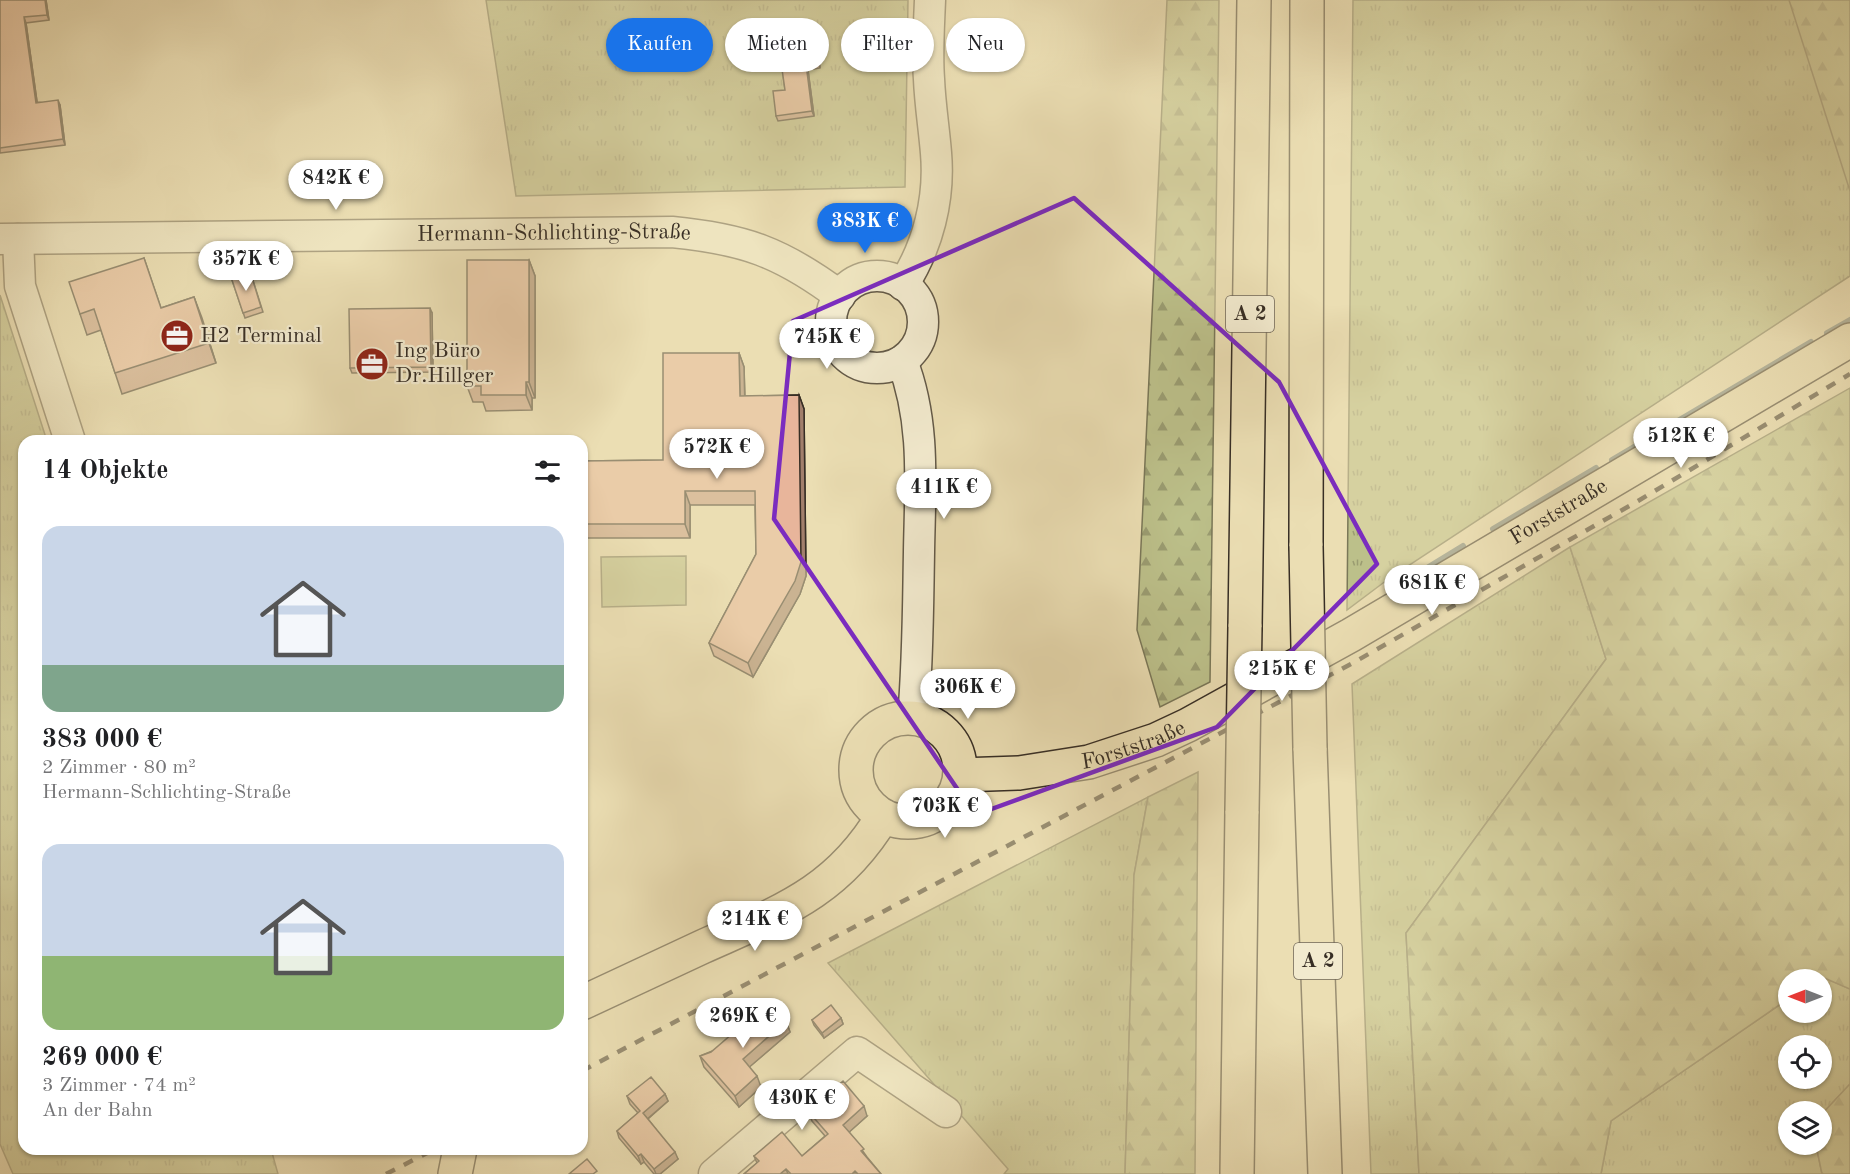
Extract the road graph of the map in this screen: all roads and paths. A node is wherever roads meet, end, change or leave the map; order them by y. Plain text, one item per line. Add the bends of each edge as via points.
1 (930, 0) edge
2 (1254, 0) edge
3 (1307, 0) edge
4 (9, 239) edge
5 (903, 285) junction
6 (840, 296) junction
7 (1850, 340) edge
8 (902, 361) junction
9 (68, 435) edge
10 (913, 718) junction
11 (960, 774) junction
12 (883, 816) junction
13 (588, 1000) edge
14 (946, 1112) dead end
15 (459, 1155) edge
16 (455, 1174) edge
17 (714, 1174) edge
18 (1237, 1174) edge
19 (1325, 1174) edge

1 - 5 street via 928,76 936,153 935,197 923,248
2 - 18 main road, A 2, bridge
3 - 19 main road, A 2, bridge via 1305,546
4 - 6 street, Hermann-Schlichting-Straße via 672,232 737,241 768,252 798,266
4 - 9 street via 20,286
5 - 6 street via 885,277 864,278
5 - 8 street via 918,302 923,323 917,345
6 - 8 street via 831,317 840,350 869,367
7 - 11 main road, Forststraße via 1351,635 1156,740 1055,769
8 - 10 street via 912,386 921,461
10 - 11 main road via 944,732 957,751
10 - 12 main road via 900,718 876,728 858,755 858,787 864,799
11 - 12 main road via 952,799 933,816 908,823
12 - 13 main road via 846,866 807,897
14 - 17 street via 857,1052
15 - 16 main road

